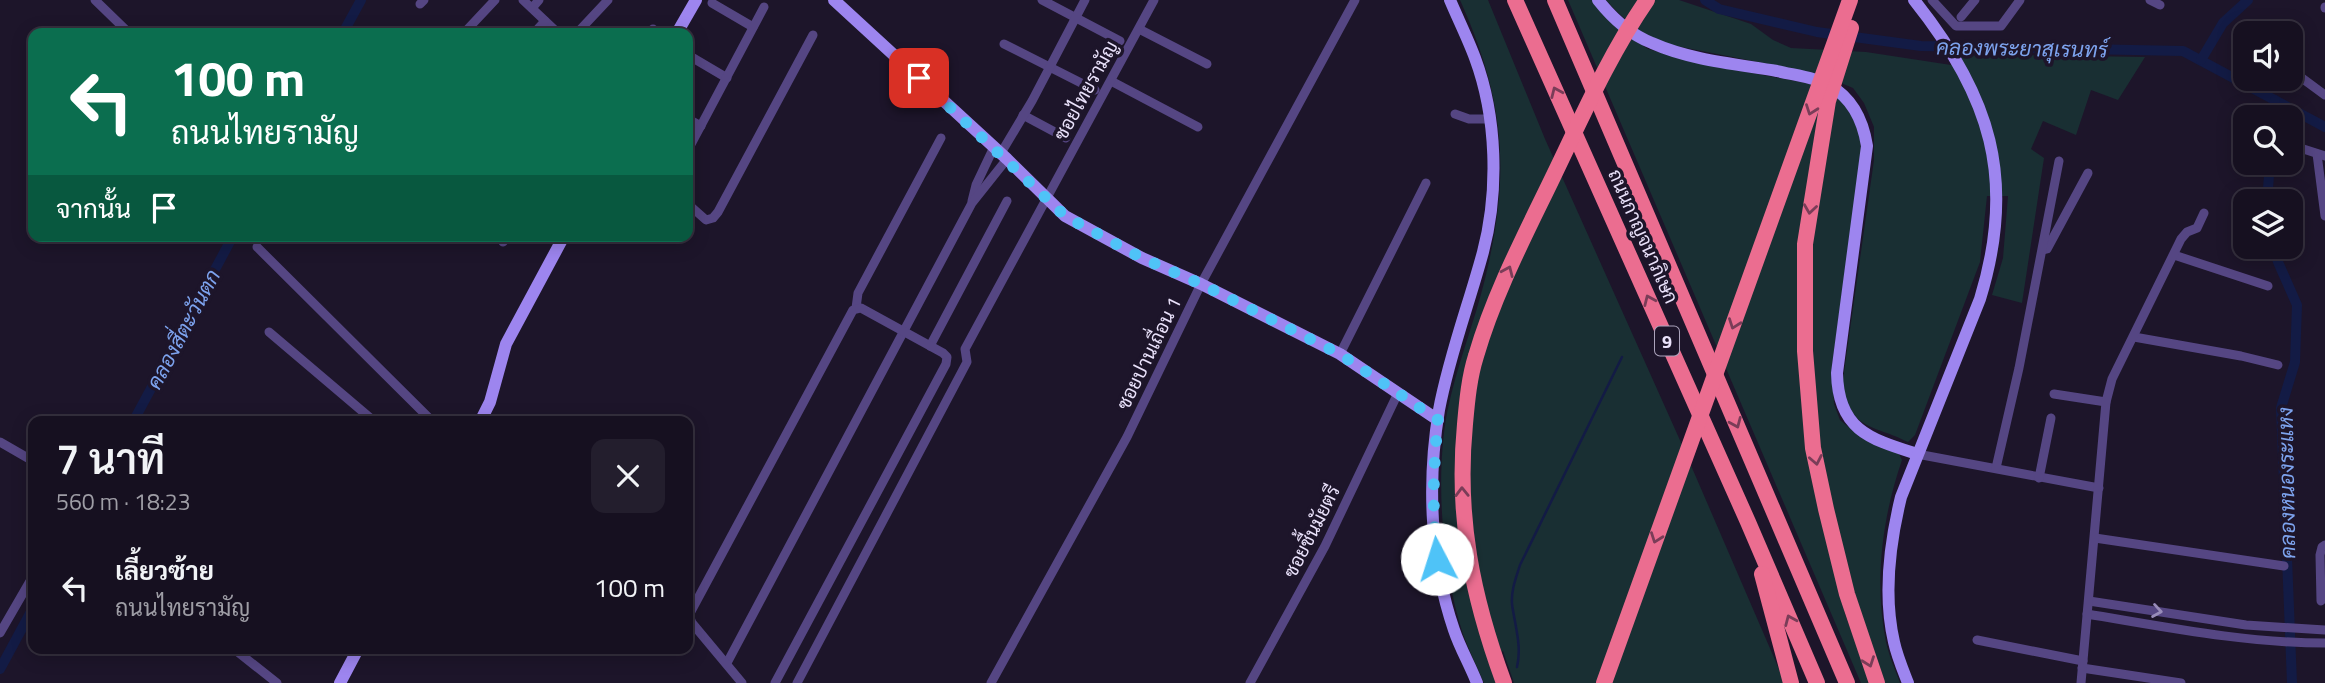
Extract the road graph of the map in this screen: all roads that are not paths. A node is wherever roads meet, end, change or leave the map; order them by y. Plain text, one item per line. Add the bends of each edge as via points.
1 (95, 0) edge
2 (495, 0) edge
3 (523, 0) edge
4 (539, 0) edge
5 (608, 0) edge
6 (696, 0) edge
7 (834, 0) edge
8 (1042, 0) edge
9 (1085, 0) edge
10 (1154, 0) edge
11 (1356, 0) edge
12 (1450, 0) edge
13 (1515, 0) edge
14 (1555, 0) edge
15 (1598, 0) edge
16 (1647, 0) edge
17 (1850, 0) edge
18 (1860, 0) edge
19 (1914, 0) edge
20 (1932, 0) edge
21 (1975, 0) edge
22 (2020, 0) edge
23 (2150, 0) edge
24 (712, 3) dead end
25 (2160, 5) dead end
26 (764, 7) dead end
27 (532, 8) junction
28 (1077, 17) junction
29 (1961, 17) dead end
30 (545, 21) junction
31 (753, 27) junction
32 (124, 28) edge
33 (469, 28) edge
34 (539, 28) edge
35 (553, 28) edge
36 (582, 28) edge
37 (680, 28) edge
38 (1139, 29) junction
39 (813, 35) dead end
40 (1120, 40) dead end
41 (1004, 44) dead end
42 (693, 58) edge
43 (1207, 64) dead end
44 (1050, 67) junction
45 (727, 78) junction
46 (2303, 79) edge
47 (1111, 81) junction
48 (2325, 83) edge
49 (1095, 90) dead end
50 (2322, 93) edge
51 (1455, 114) dead end
52 (1023, 115) junction
53 (1489, 119) junction
54 (693, 122) edge
55 (701, 126) junction
56 (1198, 127) dead end
57 (1013, 130) junction
58 (941, 138) dead end
59 (1066, 138) dead end
60 (693, 141) edge
61 (2303, 149) edge
62 (998, 150) junction
63 (2321, 155) edge
64 (2059, 161) dead end
65 (2088, 173) dead end
66 (1426, 183) dead end
67 (1046, 197) junction
68 (1007, 201) dead end
69 (972, 203) junction
70 (693, 208) edge
71 (2204, 213) dead end
72 (2325, 216) edge
73 (561, 242) edge
74 (257, 247) dead end
75 (2044, 248) junction
76 (2174, 255) junction
77 (1201, 284) junction
78 (2268, 286) dead end
79 (856, 308) junction
80 (903, 331) junction
81 (269, 332) dead end
82 (2134, 337) junction
83 (930, 346) junction
84 (1340, 354) junction
85 (2278, 365) dead end
86 (1398, 393) junction
87 (2054, 394) dead end
88 (2106, 402) junction
89 (368, 416) edge
90 (427, 416) edge
91 (483, 416) edge
92 (2051, 418) dead end
93 (1438, 420) junction
94 (0, 442) edge
95 (1917, 454) junction
96 (28, 458) edge
97 (1998, 469) junction
98 (2039, 478) junction
99 (2099, 488) junction
100 (1748, 522) junction
101 (2095, 538) junction
102 (2325, 545) edge
103 (2284, 566) dead end
104 (28, 585) edge
105 (2089, 601) junction
106 (2321, 601) dead end
107 (693, 608) edge
108 (2087, 614) junction
109 (693, 624) edge
110 (2246, 625) junction
111 (2323, 630) edge
112 (0, 633) edge
113 (2245, 639) junction
114 (1977, 640) dead end
115 (2323, 643) edge
116 (240, 654) edge
117 (355, 654) edge
118 (727, 663) junction
119 (2083, 664) junction
120 (277, 683) edge
121 (340, 683) edge
122 (742, 683) edge
123 (775, 683) edge
124 (797, 683) edge
125 (991, 683) edge
126 (1250, 683) edge
127 (1477, 683) edge
128 (1504, 683) edge
129 (1604, 683) edge
130 (1791, 683) edge
131 (1816, 683) edge
132 (1847, 683) edge
133 (1877, 683) edge
134 (1908, 683) edge
135 (2081, 683) edge
136 (2181, 683) edge

1 - 32 street
2 - 33 street
3 - 27 street
4 - 27 street
5 - 36 street
6 - 37 main road
7 - 62 main road
8 - 28 street
9 - 28 street
10 - 38 street, ซอยไทยรามัญ
11 - 77 street, ซอยปานเถื่อน 1
12 - 53 main road via 1475,58
100 -> 13 highway, ถนนกาญจนาภิเษก / 9
14 -> 132 highway, ถนนกาญจนาภิเษก / 9
15 - 95 main road via 1622,26 1653,44 1826,83 1859,115 1867,146 1838,373 1840,403 1859,429 1880,443
128 -> 16 highway via 1478,599 1462,511 1462,457 1475,360 1517,252 1598,84
17 -> 129 highway
18 -> 133 highway via 1828,102 1805,244 1805,351 1813,448 1826,509 1847,594
19 - 95 main road via 1959,62 1984,122 1997,202 1989,270 1980,299
20 - 22 street via 1956,26 2001,26
21 - 29 street
23 - 25 street
24 - 31 street
26 - 31 street
27 - 30 street
28 - 40 street
28 - 44 street
30 - 34 street
30 - 35 street
31 - 45 street
38 - 43 street
38 - 47 street, ซอยไทยรามัญ
39 - 70 street via 718,212 706,220
41 - 44 street
42 - 45 street
44 - 49 street
44 - 52 street
45 - 55 street
46 - 50 street
47 - 56 street
47 - 67 street, ซอยไทยรามัญ
48 - 50 street
51 - 53 street
52 - 57 street
52 - 59 street
53 - 93 main road via 1493,159 1490,211
54 - 55 street
55 - 60 street
57 - 62 street
57 - 62 street
58 - 79 street via 858,293
61 - 63 street
62 - 67 main road
62 - 69 street
62 - 69 street via 976,185
63 - 72 street
64 - 75 street
65 - 75 street
66 - 84 street
67 - 77 main road via 1065,216
67 - 124 street, ซอยไทยรามัญ via 965,349 967,362
68 - 83 street
69 - 80 street
71 - 76 street via 2197,228 2181,239
73 - 91 main road via 506,344
74 - 90 street
75 - 97 street via 2024,369
76 - 78 street
76 - 82 street
77 - 84 main road
77 - 125 street, ซอยปานเถื่อน 1 via 1127,437
79 - 80 street
79 - 107 street
80 - 83 street
80 - 118 street
81 - 89 street
82 - 85 street
82 - 88 street via 2112,379
83 - 123 street via 947,357 946,364
84 - 86 main road
86 - 93 main road
86 - 126 street, ซอยชื้นมัยตรี via 1325,547
87 - 88 street
88 - 99 street
92 - 98 street
93 - 127 main road via 1432,504 1437,559 1454,630
94 - 96 street
95 - 97 street
95 - 134 main road via 1900,496 1890,573 1894,642
97 - 98 street
98 - 99 street
99 - 101 street
100 - 130 highway
131 -> 100 highway, ถนนกาญจนาภิเษก / 9
101 - 103 street
101 - 105 street
102 - 106 street via 2320,555
104 - 112 street
105 - 108 street
105 -> 110 street
108 - 113 street
108 - 119 street
109 - 118 street
110 - 111 street
110 - 113 street
111 - 115 street
113 - 115 street
114 - 119 street
116 - 120 street
117 - 121 main road
118 - 122 street
119 - 135 street
119 - 136 street

